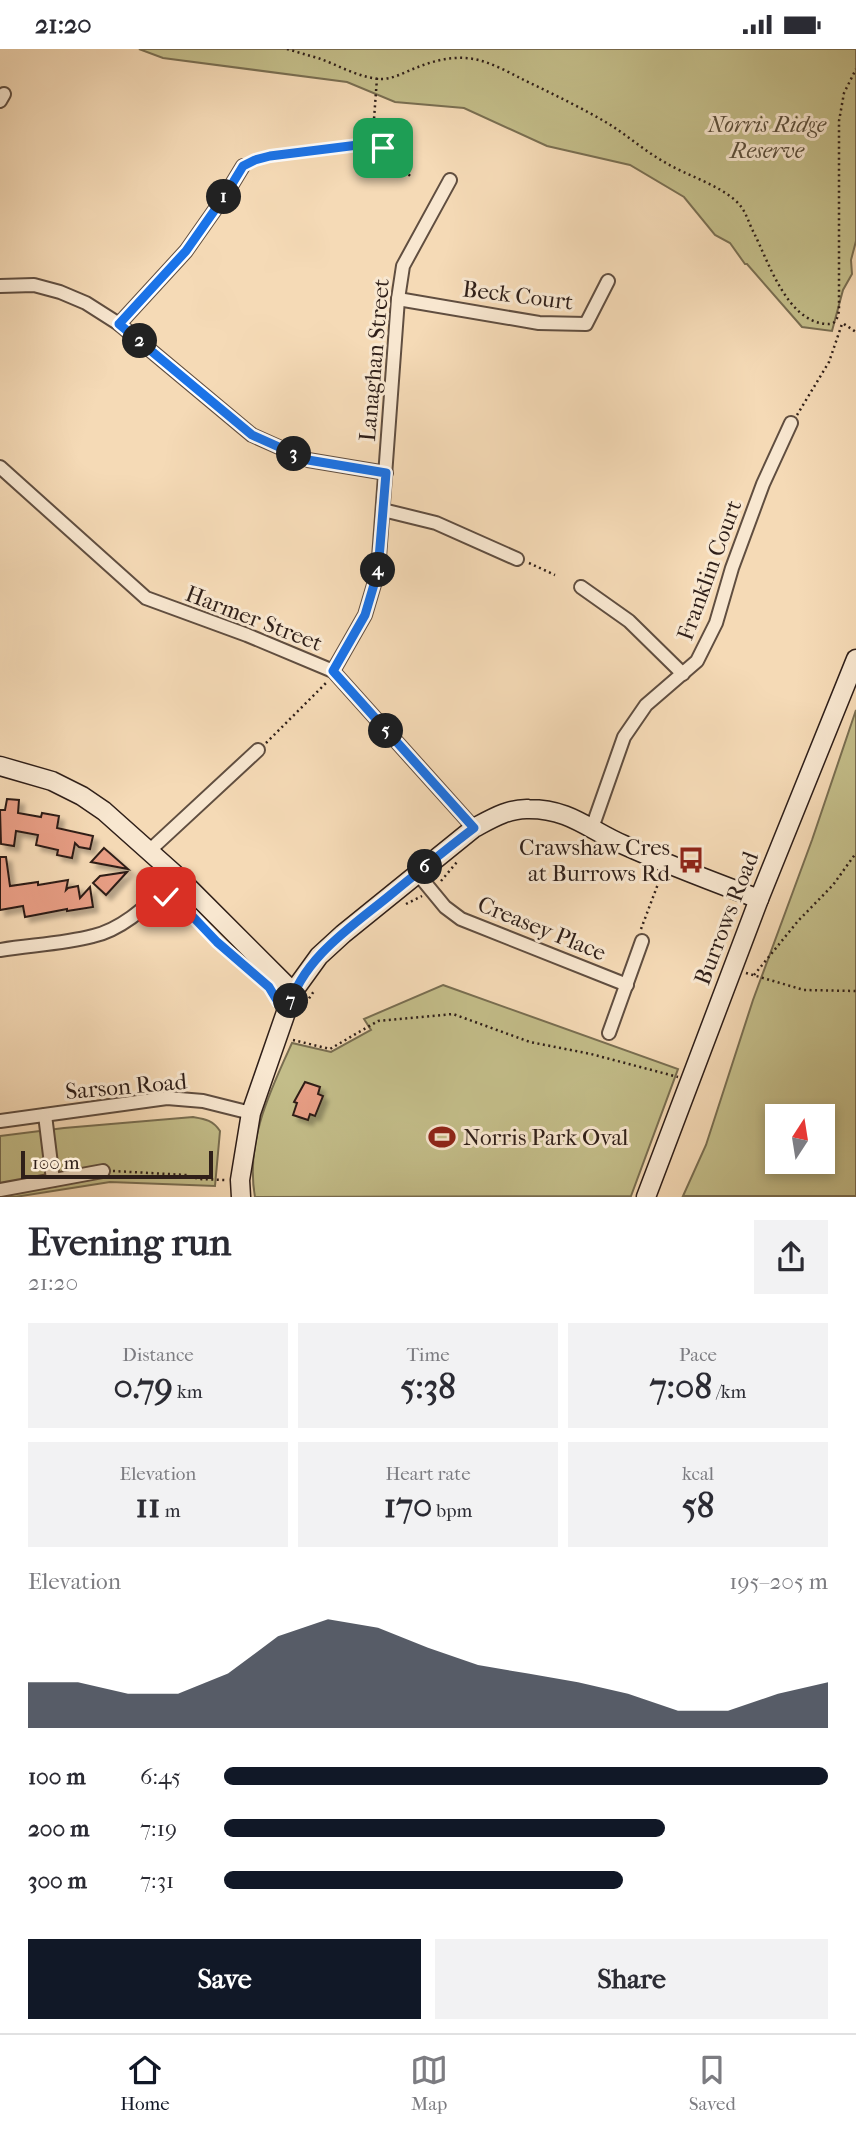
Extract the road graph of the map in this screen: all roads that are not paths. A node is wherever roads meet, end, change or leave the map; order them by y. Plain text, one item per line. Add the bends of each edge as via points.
1 (243, 166) road end
2 (450, 180) dead end
3 (608, 281) dead end
4 (0, 286) edge
5 (398, 299) junction
6 (119, 324) junction
7 (791, 423) road end
8 (0, 467) edge
9 (386, 473) junction
10 (383, 510) junction
11 (520, 560) road end
12 (581, 587) dead end
13 (856, 659) edge
14 (683, 674) junction
15 (330, 676) junction
16 (262, 746) road end
17 (0, 766) edge
18 (474, 828) junction
19 (592, 828) junction
20 (149, 851) junction
21 (417, 873) junction
22 (178, 877) junction
23 (760, 899) junction
24 (641, 938) road end
25 (0, 950) edge
26 (627, 985) junction
27 (291, 1000) junction
28 (610, 1033) dead end
29 (251, 1113) junction
30 (45, 1115) junction
31 (0, 1121) edge
32 (103, 1171) road end
33 (53, 1180) junction
34 (240, 1188) edge
35 (0, 1190) edge
36 (646, 1196) edge

1 - 6 street via 186,251
2 - 5 street, Lanaghan Street via 403,267
3 - 5 street, Beck Court via 586,324 539,323
4 - 6 street via 34,285 60,292
5 - 9 street, Lanaghan Street
6 - 9 street via 252,435 308,460
7 - 14 street, Franklin Court via 762,484 716,623 697,661
8 - 15 street, Harmer Street via 145,598 247,635
9 - 10 street, Lanaghan Street
10 - 11 street via 436,523
10 - 15 street, Lanaghan Street via 378,571 365,615
12 - 14 street via 629,621
13 - 23 street, Burrows Road
14 - 19 street, Franklin Court via 646,705 624,737
15 - 18 street, Harmer Street
16 - 20 street
17 - 20 street via 52,781 82,796
18 - 19 street via 525,808 561,813
18 - 21 street
19 - 23 street via 663,871
20 - 22 street
21 - 26 street, Creasey Place via 461,919
21 - 27 street via 319,956
22 - 25 street via 135,915 94,936
22 - 27 street
23 - 36 street, Burrows Road
24 - 26 street, Creasey Place
26 - 28 street, Creasey Place
27 - 29 street
29 - 30 street, Sarson Road via 167,1098
29 - 34 street
30 - 31 street, Sarson Road
30 - 33 street, Sarson Road
32 - 33 street
33 - 35 street

